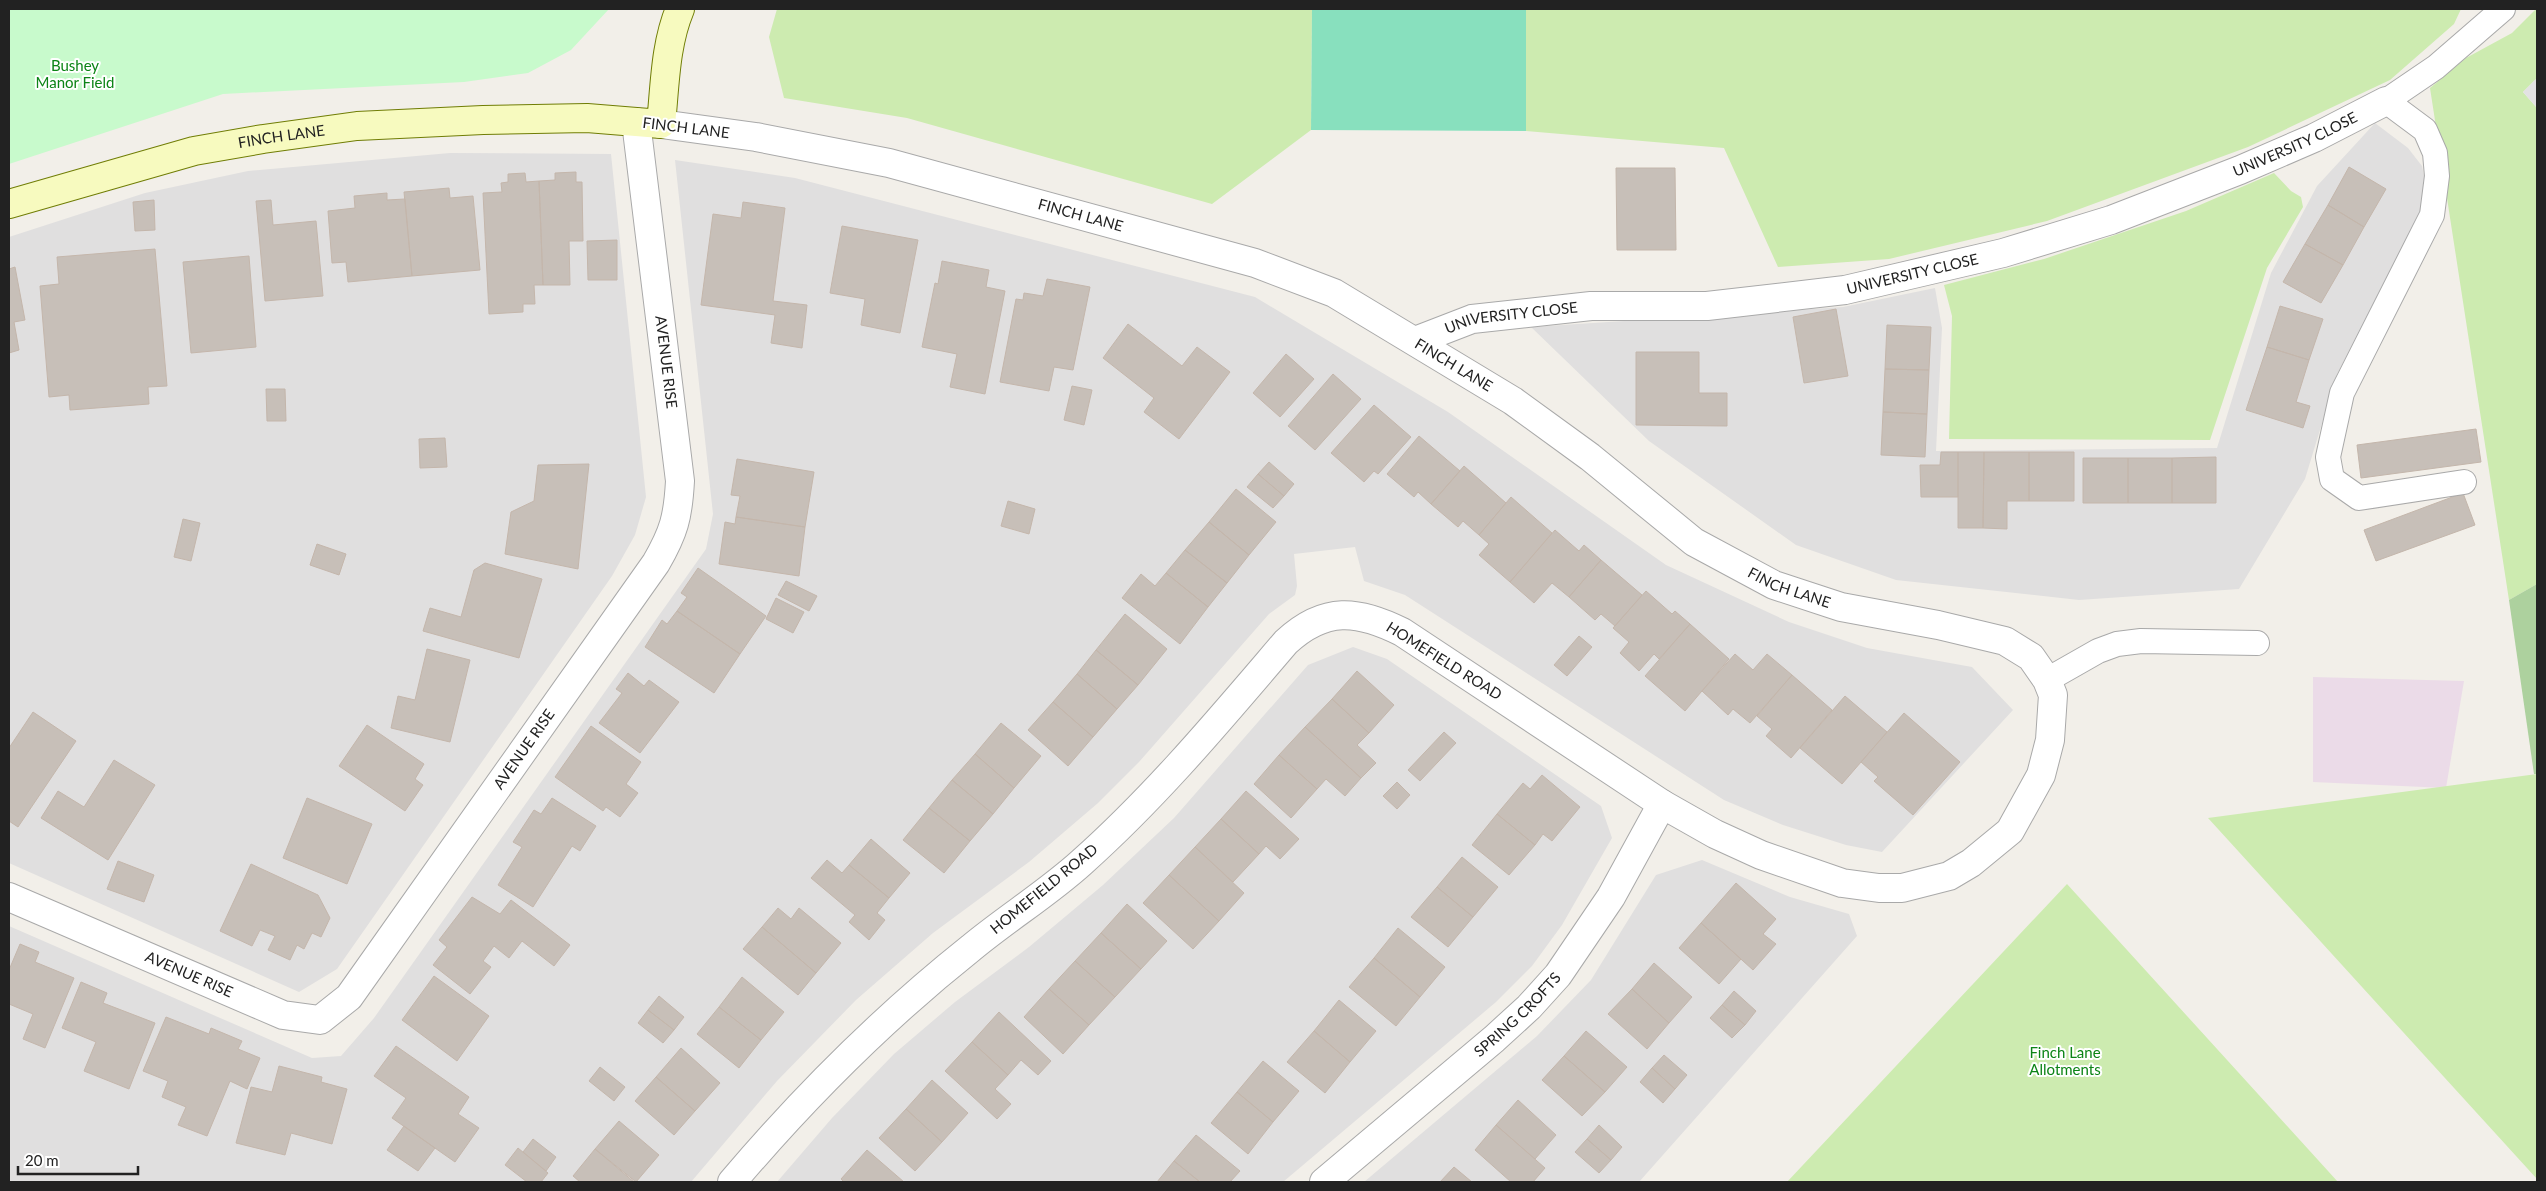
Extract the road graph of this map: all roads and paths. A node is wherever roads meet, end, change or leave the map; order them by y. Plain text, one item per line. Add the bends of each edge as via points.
1 (680, 9) edge
2 (2503, 9) edge
3 (2386, 101) junction
4 (649, 123) junction
5 (9, 204) edge
6 (1415, 341) junction
7 (2464, 482) dead end
8 (2257, 643) dead end
9 (2047, 680) junction
10 (1662, 804) junction
11 (9, 897) edge
12 (732, 1182) edge
13 (1324, 1182) edge

1 - 4 street
2 - 3 lane via 2436,67
3 - 6 street, UNIVERSITY CLOSE via 2314,138 2240,170 2111,220 2003,253 1835,291 1707,306 1591,306 1472,319
3 - 7 lane via 2425,130 2435,153 2437,176 2432,215 2342,393 2328,457 2332,479 2359,498
4 - 5 street, FINCH LANE via 586,118 483,120 338,129 194,151
4 - 6 street, FINCH LANE via 756,137 889,163 1255,262 1334,293
4 - 11 street, AVENUE RISE via 680,481 679,512 671,537 656,563 349,997 320,1020 283,1015
6 - 9 street, FINCH LANE via 1521,407 1590,457 1694,542 1774,585 1841,607 2005,641 2031,658
8 - 9 lane via 2141,641 2117,644
9 - 10 street, HOMEFIELD ROAD via 2053,695 2053,716 2041,775 2010,831 1971,863 1949,876 1902,888 1842,882 1761,855
10 - 12 street, HOMEFIELD ROAD via 1402,632 1363,615 1345,614 1320,619 1301,628 1286,642 1165,782 1081,863 948,967 818,1084
10 - 13 street, SPRING CROFTS via 1611,897 1547,988 1494,1039

